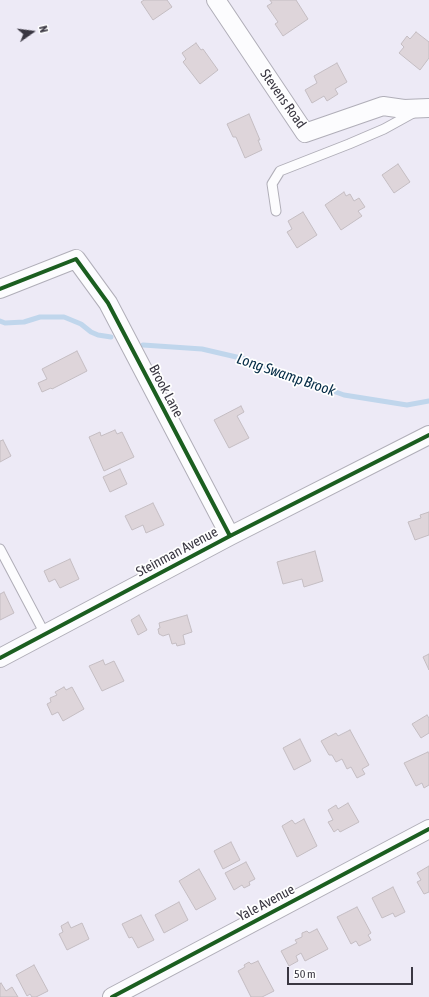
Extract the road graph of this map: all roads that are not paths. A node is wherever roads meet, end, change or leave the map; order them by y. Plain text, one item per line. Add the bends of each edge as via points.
1 (216, 0) edge
2 (425, 108) edge
3 (276, 211) dead end
4 (0, 289) edge
5 (429, 434) edge
6 (230, 536) junction
7 (0, 549) edge
8 (45, 634) junction
9 (0, 658) edge
10 (429, 829) edge
11 (112, 997) edge

1 - 2 street, Stevens Road via 305,133 383,106
2 - 3 lane via 384,129 280,171 272,184
4 - 6 street, Brook Lane via 76,260 108,303
5 - 6 street, Steinman Avenue
6 - 8 street, Steinman Avenue
7 - 8 lane
8 - 9 street, Steinman Avenue
10 - 11 street, Yale Avenue

